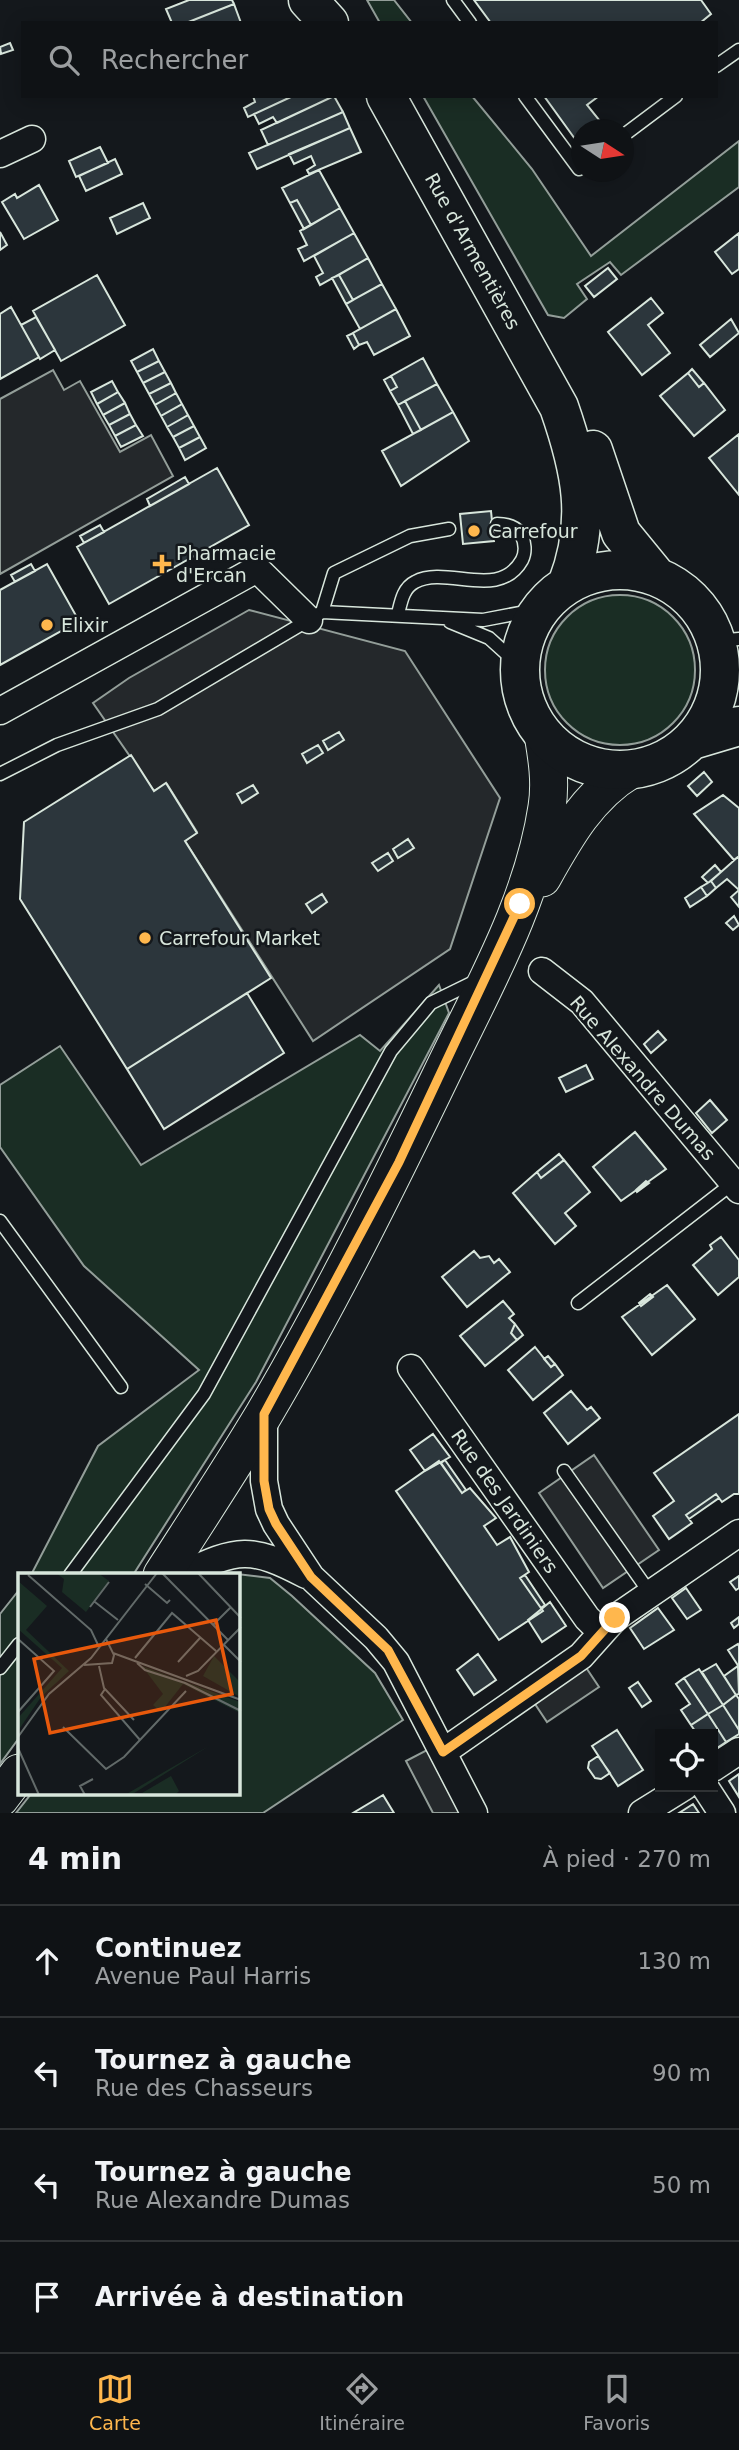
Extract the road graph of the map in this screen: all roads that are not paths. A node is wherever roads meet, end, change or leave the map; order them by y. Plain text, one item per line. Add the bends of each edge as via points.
1 (308, 0) edge
2 (453, 0) edge
3 (327, 21) edge
4 (469, 21) edge
5 (739, 50) edge
6 (718, 65) edge
7 (387, 98) edge
8 (526, 98) edge
9 (673, 98) edge
10 (634, 128) edge
11 (32, 139) dead end
12 (0, 154) edge
13 (571, 158) edge
14 (559, 407) junction
15 (497, 524) dead end
16 (449, 529) dead end
17 (657, 577) junction
18 (554, 597) junction
19 (398, 614) junction
20 (316, 616) junction
21 (440, 619) junction
22 (728, 656) edge
23 (520, 666) junction
24 (0, 710) edge
25 (739, 726) edge
26 (543, 734) junction
27 (692, 740) junction
28 (630, 770) junction
29 (0, 774) edge
30 (505, 943) junction
31 (542, 971) dead end
32 (489, 976) junction
33 (736, 1187) edge
34 (0, 1221) edge
35 (578, 1303) dead end
36 (411, 1368) dead end
37 (121, 1387) dead end
38 (264, 1414) junction
39 (564, 1471) dead end
40 (739, 1533) edge
41 (71, 1573) edge
42 (163, 1573) edge
43 (186, 1573) edge
44 (311, 1577) junction
45 (650, 1593) junction
46 (601, 1632) junction
47 (18, 1645) edge
48 (0, 1668) edge
49 (739, 1751) edge
50 (443, 1752) junction
51 (718, 1765) edge
52 (18, 1774) edge
53 (676, 1792) edge
54 (708, 1792) edge
55 (0, 1798) edge
56 (474, 1813) edge
57 (642, 1813) edge
58 (722, 1813) edge

1 - 3 main road
2 - 4 lane
5 - 6 lane
7 - 14 main road, Rue d'Armentières
8 - 13 lane
9 - 10 lane
11 - 12 street
14 - 17 main road, Rue d'Armentières via 596,456 621,533
14 - 18 main road, Rue d'Armentières via 575,457 583,515 582,541
15 - 19 lane via 512,526 523,537 525,551 517,566 491,581 439,577 414,582 405,590
16 - 20 lane via 410,536 334,573
17 - 18 main road via 604,571
17 - 22 main road via 689,598
18 - 21 lane via 495,619
18 - 23 main road via 528,630
19 - 20 lane
19 - 21 lane
20 - 24 street via 257,569
20 - 29 lane via 158,709 57,745
21 - 23 lane via 489,638
22 - 27 main road via 712,709
23 - 26 main road via 528,709
25 - 27 main road
26 - 28 main road via 575,760 602,769
26 - 30 main road via 549,774 546,814
27 - 28 main road via 663,761
28 - 30 main road via 583,810
30 - 32 main road
31 - 33 street, Rue Alexandre Dumas via 582,1002
32 - 38 main road via 373,1214
32 - 41 lane via 431,1003 403,1033 204,1394
33 - 35 lane
34 - 37 lane
36 - 46 street, Rue des Jardiniers
38 - 42 main road
38 - 44 street via 264,1481 269,1509
39 - 45 lane
40 - 45 street
43 - 44 street via 214,1560 255,1553
44 - 50 street via 388,1650
45 - 46 street
46 - 50 street via 581,1656
47 - 48 lane
49 - 51 street
50 - 56 street
52 - 55 main road
53 - 57 street
54 - 58 street

